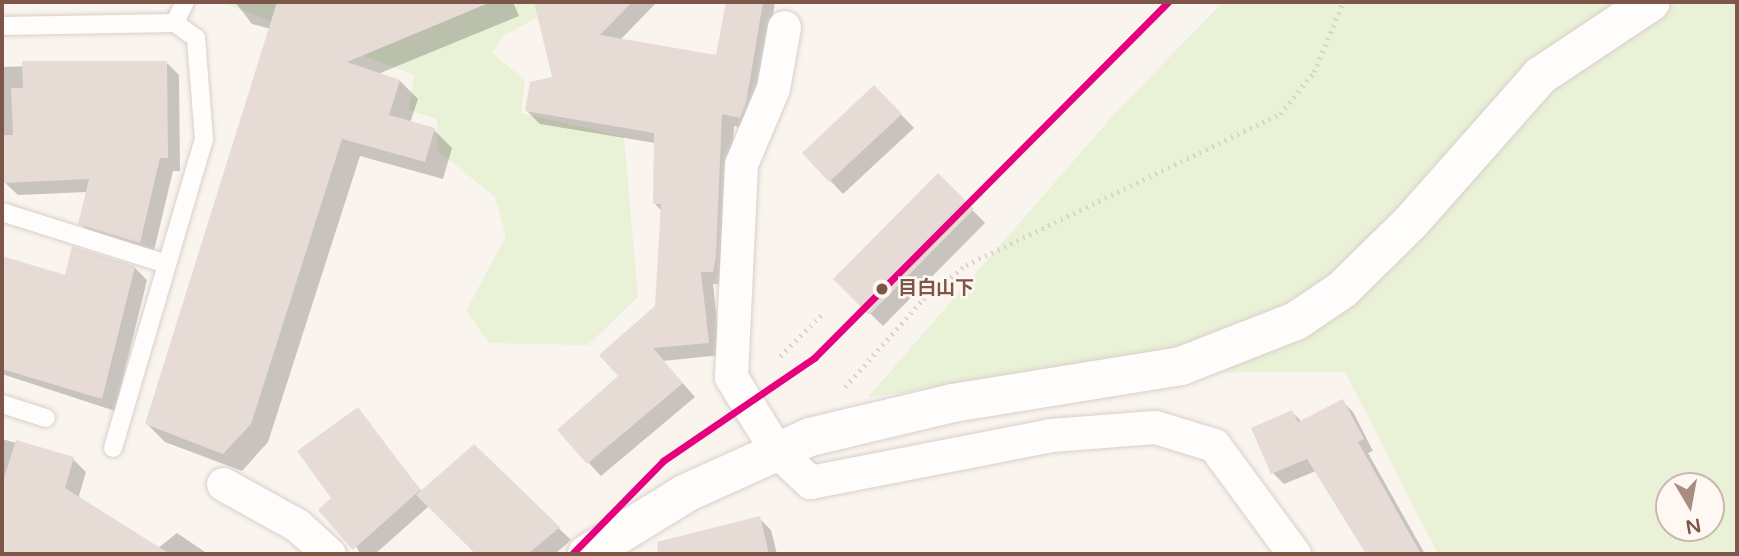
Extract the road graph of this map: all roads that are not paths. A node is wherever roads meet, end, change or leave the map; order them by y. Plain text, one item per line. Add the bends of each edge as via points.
1 (185, 2) edge
2 (1651, 2) edge
3 (175, 23) junction
4 (2, 26) edge
5 (785, 26) dead end
6 (2, 212) edge
7 (164, 263) junction
8 (2, 404) edge
9 (46, 418) dead end
10 (793, 443) junction
11 (113, 449) dead end
12 (223, 484) dead end
13 (329, 554) edge
14 (587, 554) edge
15 (1294, 554) edge

1 - 3 lane
2 - 10 street via 1540,76 1411,222 1343,289 1296,321 1181,366 953,403
3 - 4 lane
3 - 7 lane via 196,38 204,139
5 - 10 street via 773,88 741,164 731,377
6 - 7 lane
7 - 11 lane
8 - 9 lane
10 - 14 street via 686,493
10 - 15 street via 810,482 1051,435 1155,427 1214,445
12 - 13 street via 297,525

